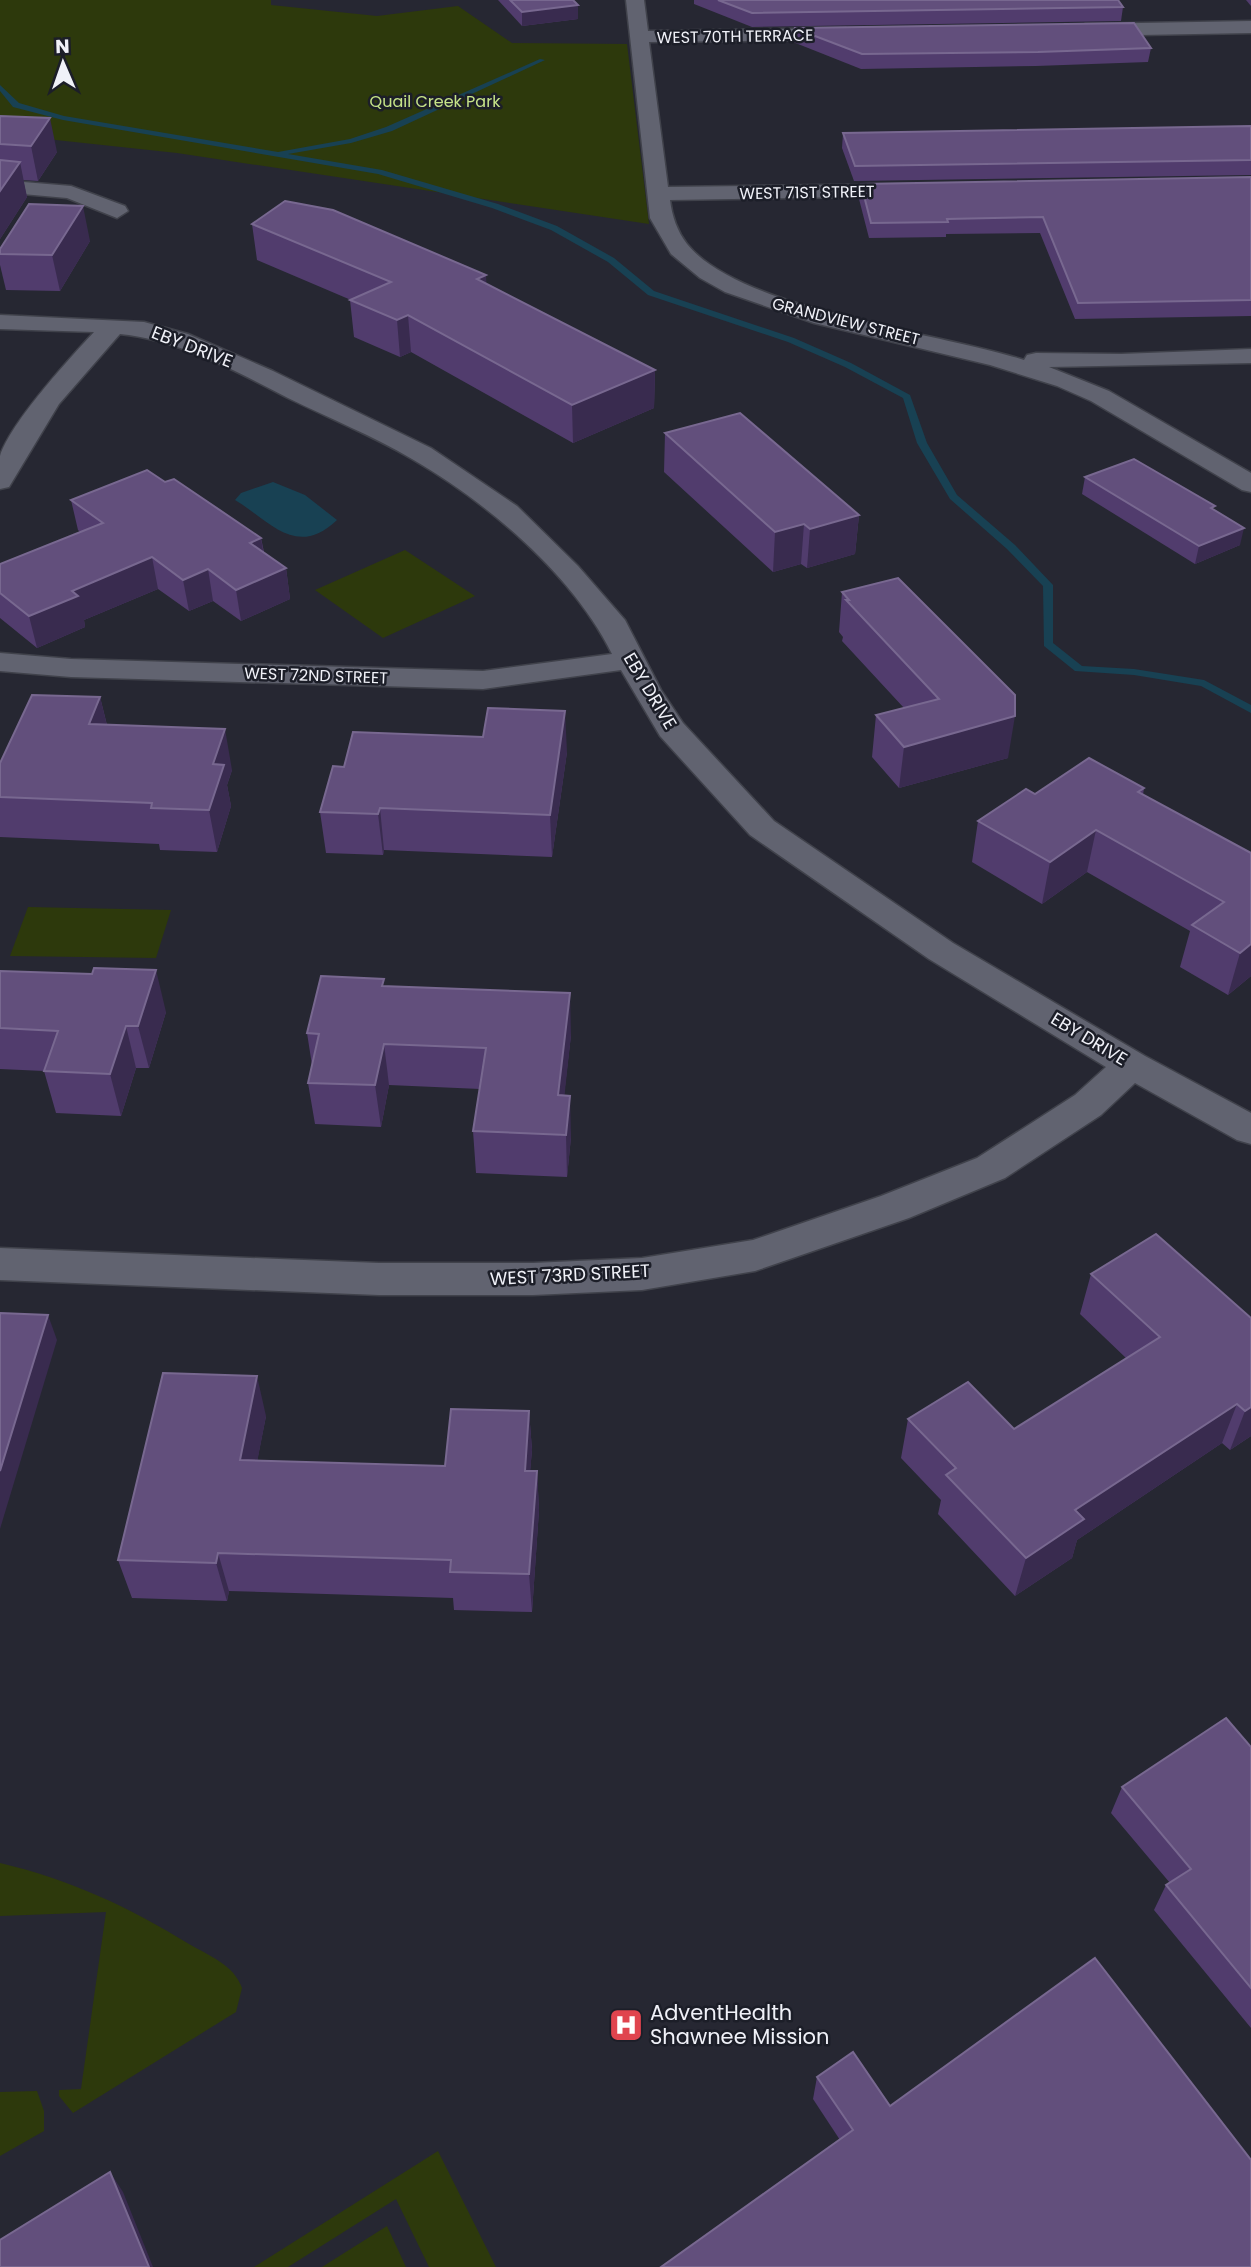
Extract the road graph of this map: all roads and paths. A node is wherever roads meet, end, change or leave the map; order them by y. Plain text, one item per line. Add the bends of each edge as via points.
1 (635, 0) edge
2 (1251, 27) edge
3 (1070, 30) edge
4 (862, 34) edge
5 (639, 37) junction
6 (0, 186) edge
7 (933, 189) edge
8 (656, 194) junction
9 (117, 211) dead end
10 (0, 322) edge
11 (114, 326) junction
12 (1251, 356) edge
13 (998, 359) junction
14 (1146, 360) junction
15 (1116, 406) junction
16 (0, 481) edge
17 (1251, 484) edge
18 (631, 660) junction
19 (0, 662) edge
20 (1132, 1065) junction
21 (1251, 1130) edge
22 (0, 1264) edge

1 - 5 street, GRANDVIEW STREET
2 - 3 street
4 - 5 street, WEST 70TH TERRACE
5 - 8 street, GRANDVIEW STREET
6 - 9 street via 71,192
7 - 8 street, WEST 71ST STREET
8 - 13 street, GRANDVIEW STREET via 661,218 679,248 733,288 822,318
10 - 11 street, EBY DRIVE
11 - 16 street via 45,402
11 - 18 street, EBY DRIVE via 179,339 422,454 507,512 553,557 610,620
12 - 14 street
13 - 14 street
13 - 15 street, GRANDVIEW STREET via 1066,381
14 - 15 street via 1117,385
15 - 17 street, GRANDVIEW STREET
18 - 19 street, WEST 72ND STREET via 483,680
18 - 20 street, EBY DRIVE via 671,729 762,828 941,951
20 - 21 street, EBY DRIVE
20 - 22 street, WEST 73RD STREET via 1088,1105 991,1168 755,1255 642,1274 533,1279 379,1279

